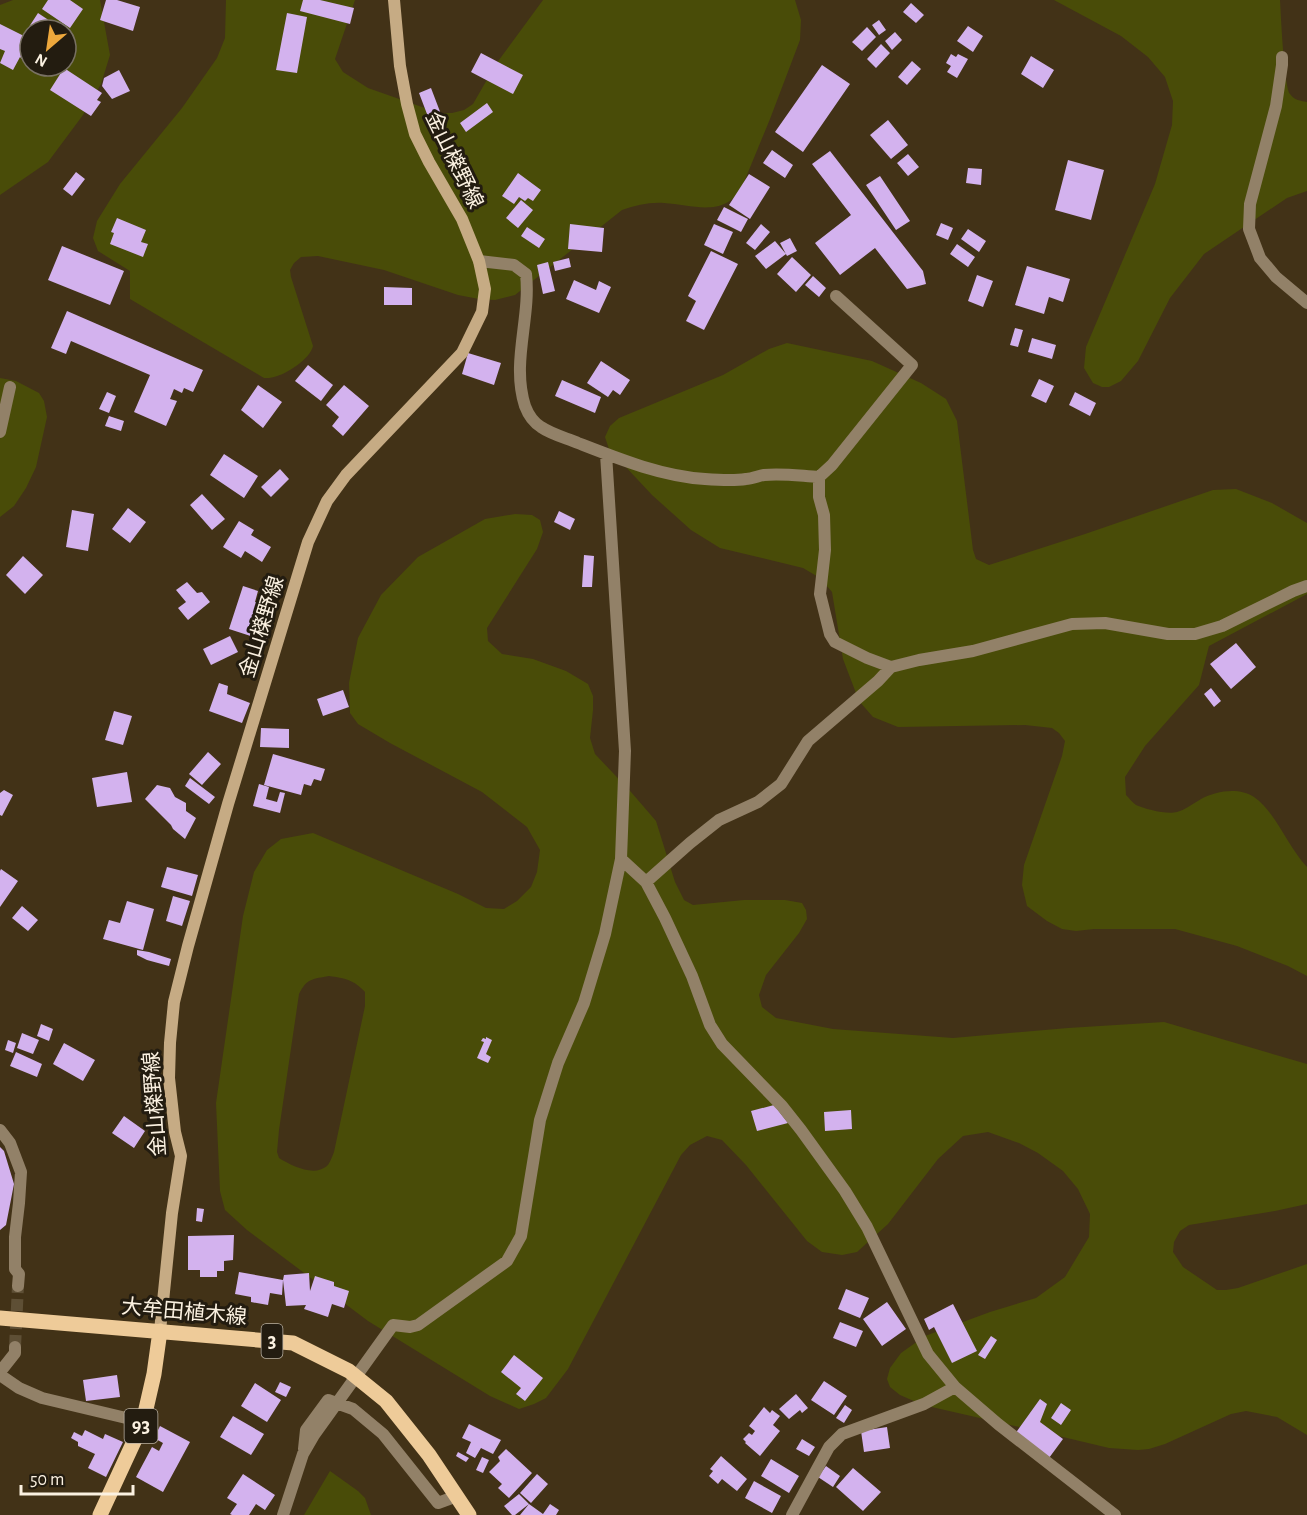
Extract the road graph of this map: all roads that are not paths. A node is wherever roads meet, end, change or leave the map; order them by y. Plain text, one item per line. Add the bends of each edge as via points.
1 (394, 0) edge
2 (1282, 57) dead end
3 (479, 261) junction
4 (836, 296) dead end
5 (1307, 303) edge
6 (10, 387) dead end
7 (0, 432) edge
8 (606, 454) junction
9 (819, 477) junction
10 (1307, 586) edge
11 (891, 667) junction
12 (621, 859) junction
13 (646, 882) junction
14 (0, 1130) edge
15 (18, 1286) tunnel mouth
16 (0, 1318) edge
17 (160, 1331) junction
18 (15, 1347) tunnel mouth
19 (0, 1374) edge
20 (955, 1387) junction
21 (143, 1422) junction
22 (303, 1454) junction
23 (457, 1497) junction
24 (100, 1515) edge
25 (283, 1515) edge
26 (469, 1515) edge
27 (792, 1515) edge
28 (1115, 1515) edge

1 - 3 main road, 金山檪野線 via 400,66 415,134 462,219
2 - 5 street via 1276,106 1250,204 1249,230 1260,258
3 - 8 street via 514,265 526,274 520,382 532,420 541,428
3 - 17 main road, 金山檪野線 via 485,289 482,312 462,353 346,475 322,511 308,542 228,804 174,1002 169,1078 181,1156
4 - 9 street via 912,364
6 - 7 street
8 - 9 street via 658,472 704,479 745,480 785,474
8 - 12 street via 625,751
9 - 11 street via 825,550 820,594 830,634 835,642
10 - 11 street via 1222,626 1195,634 1168,634 1105,623 1072,624 973,651
11 - 13 street via 808,741 781,784 758,802 719,820
12 - 13 street
12 - 22 street via 584,1003 558,1063 540,1120 521,1236 507,1261 418,1325 393,1325
13 - 20 street via 692,976 710,1025 722,1044 782,1106 845,1191 867,1227 928,1354
14 - 15 street via 10,1143 21,1172 15,1237
16 - 17 main road, 大牟田植木線 / 3
17 - 21 main road, 93
17 - 23 main road, 大牟田植木線 / 3 via 293,1343 349,1371 386,1401
18 - 19 street
19 - 21 street via 42,1398
20 - 27 street via 924,1404 842,1434 829,1447
20 - 28 street
21 - 24 main road, 93
22 - 23 street via 306,1430 328,1400 353,1409 383,1434 438,1503
22 - 25 street
23 - 26 main road, 大牟田植木線 / 3

